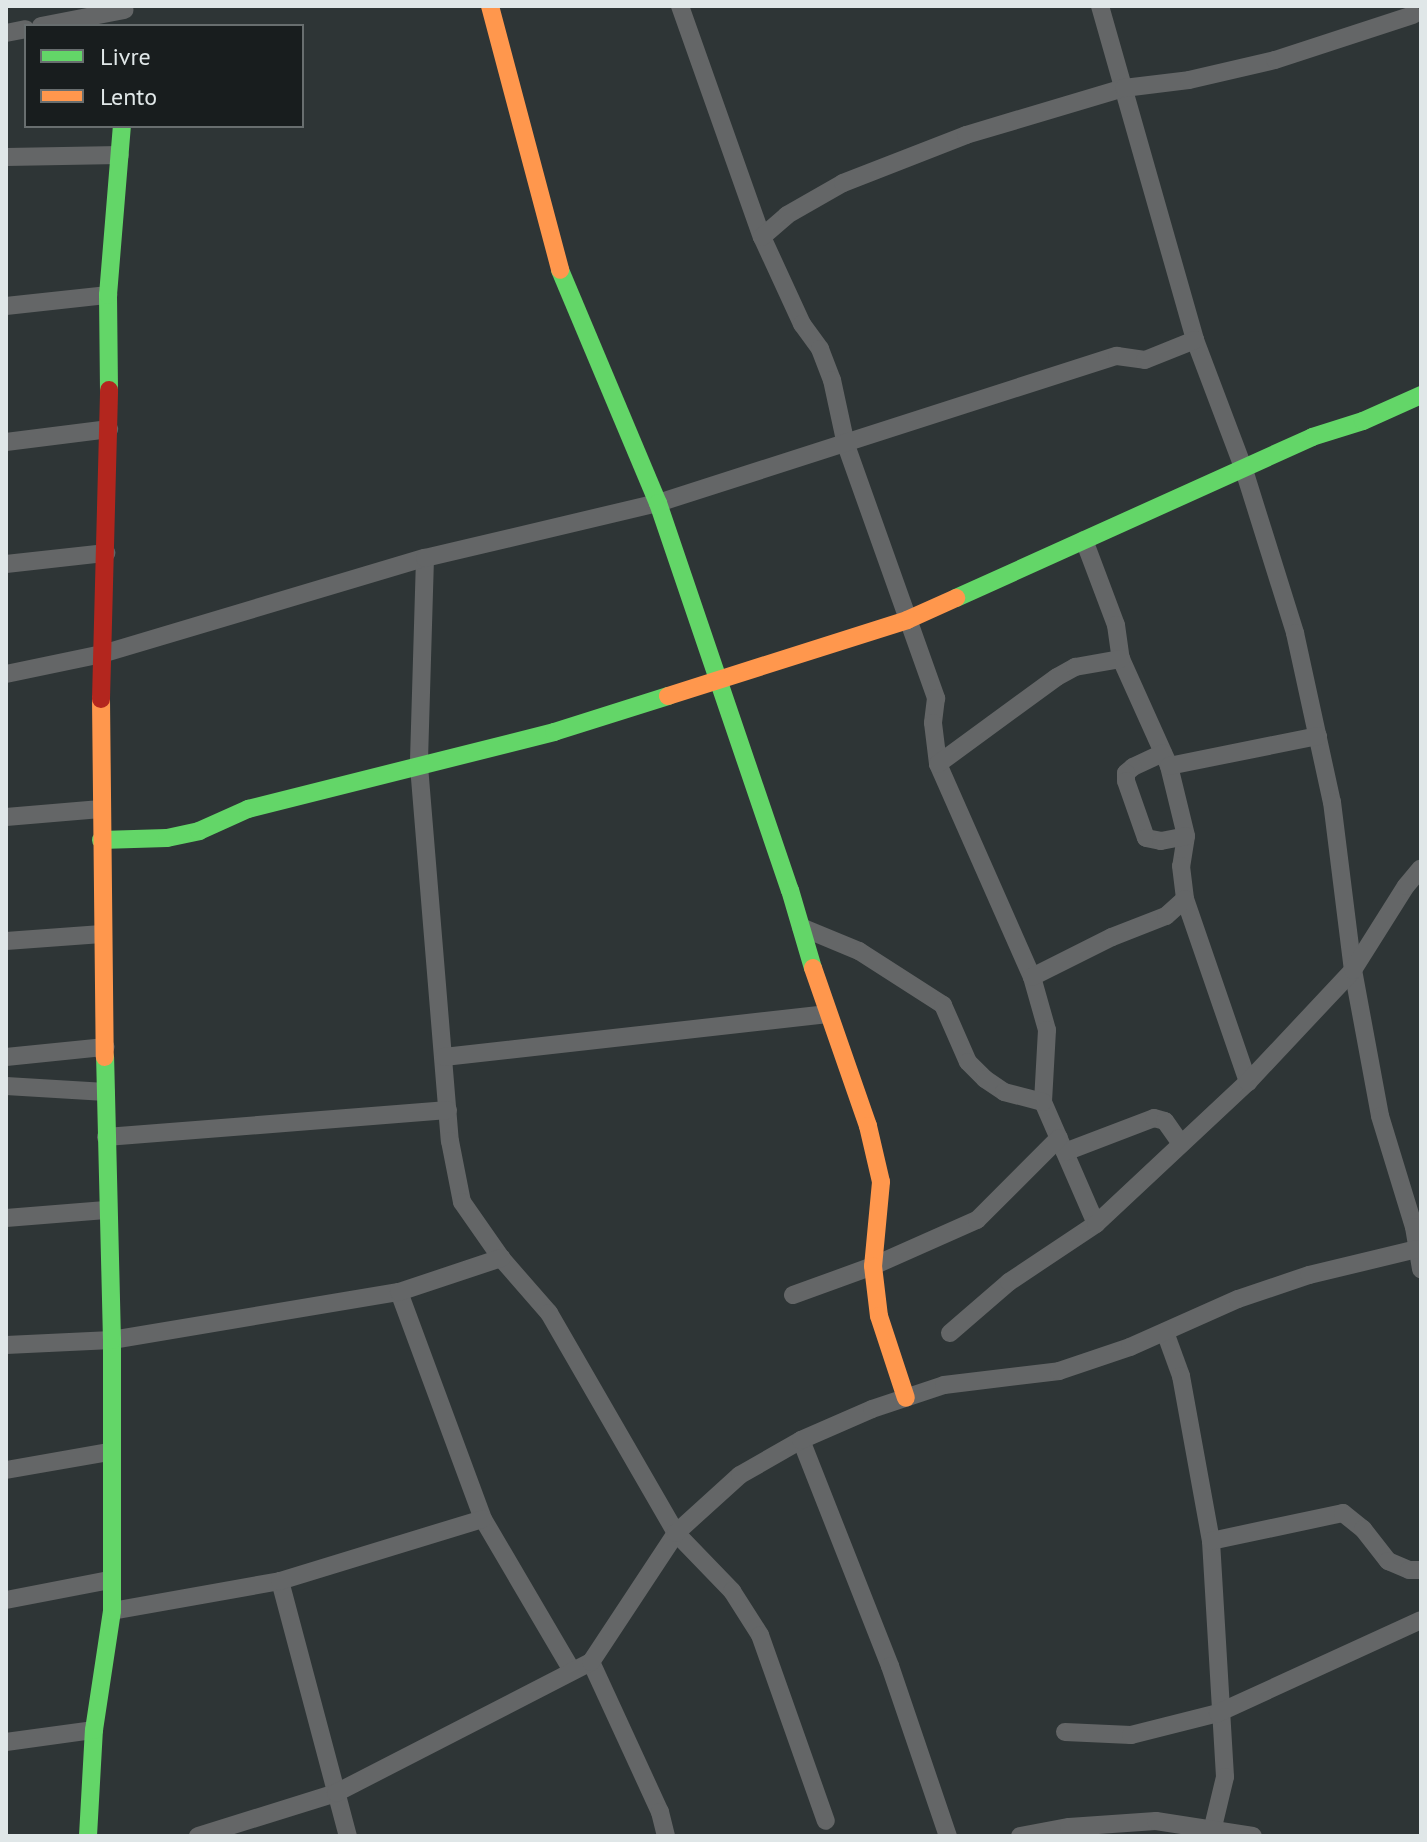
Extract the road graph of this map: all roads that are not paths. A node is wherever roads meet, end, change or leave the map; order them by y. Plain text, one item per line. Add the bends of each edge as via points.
1 (490, 6) edge
2 (680, 6) edge
3 (1100, 6) edge
4 (124, 14) edge
5 (1413, 15) dead end
6 (55, 24) edge
7 (1124, 88) junction
8 (122, 128) edge
9 (120, 155) junction
10 (6, 157) edge
11 (762, 237) junction
12 (108, 295) junction
13 (6, 306) edge
14 (1195, 340) junction
15 (1421, 395) edge
16 (109, 429) junction
17 (6, 442) edge
18 (846, 445) junction
19 (1244, 470) junction
20 (658, 503) junction
21 (1084, 540) junction
22 (106, 553) junction
23 (425, 558) junction
24 (6, 564) edge
25 (907, 620) junction
26 (102, 654) junction
27 (1121, 659) junction
28 (6, 674) edge
29 (719, 682) junction
30 (1318, 736) junction
31 (1166, 759) junction
32 (938, 764) junction
33 (419, 766) junction
34 (101, 809) junction
35 (6, 817) edge
36 (1186, 836) junction
37 (101, 840) junction
38 (1421, 868) edge
39 (1185, 899) junction
40 (801, 927) junction
41 (102, 934) junction
42 (6, 941) edge
43 (1353, 970) junction
44 (1032, 977) junction
45 (826, 1014) junction
46 (105, 1047) junction
47 (6, 1057) edge
48 (444, 1057) junction
49 (1248, 1082) junction
50 (6, 1086) edge
51 (106, 1092) junction
52 (1043, 1102) junction
53 (448, 1110) junction
54 (106, 1137) junction
55 (1181, 1144) junction
56 (1062, 1145) junction
57 (106, 1210) junction
58 (6, 1218) edge
59 (1096, 1224) junction
60 (1417, 1249) junction
61 (501, 1258) junction
62 (873, 1266) junction
63 (1421, 1269) edge
64 (399, 1292) junction
65 (793, 1295) dead end
66 (1165, 1332) junction
67 (950, 1333) dead end
68 (112, 1340) junction
69 (6, 1345) edge
70 (906, 1398) junction
71 (801, 1440) junction
72 (109, 1452) junction
73 (6, 1470) edge
74 (483, 1519) junction
75 (676, 1533) junction
76 (1211, 1541) junction
77 (1421, 1570) edge
78 (110, 1580) junction
79 (280, 1581) junction
80 (6, 1600) edge
81 (112, 1611) junction
82 (1421, 1620) edge
83 (591, 1662) junction
84 (572, 1671) junction
85 (1218, 1713) junction
86 (94, 1730) junction
87 (1065, 1732) dead end
88 (6, 1742) edge
89 (336, 1793) junction
90 (826, 1821) dead end
91 (1212, 1831) junction
92 (88, 1836) edge
93 (198, 1836) edge
94 (348, 1836) edge
95 (666, 1836) edge
96 (948, 1836) edge
97 (1020, 1836) edge
98 (1253, 1836) edge

1 - 20 street via 556,261
2 - 11 street
3 - 7 street
4 - 6 street
5 - 7 street via 1275,60
7 - 11 street via 966,135 843,183 787,215
7 - 14 street
8 - 9 street
9 - 10 street
9 - 12 street
11 - 18 street via 802,324 820,349
12 - 13 street
12 - 16 street
14 - 18 street via 1145,360 1117,356
14 - 19 street
15 - 19 street
16 - 17 street
16 - 22 street
18 - 20 street
18 - 25 street
19 - 21 street
19 - 30 street via 1295,633
20 - 23 street
20 - 29 street
21 - 25 street
21 - 27 street via 1116,625
22 - 24 street
22 - 26 street
23 - 26 street
23 - 33 street
25 - 29 street
25 - 32 street via 936,698
26 - 28 street
26 - 34 street
27 - 31 street
27 - 32 street via 1066,672
29 - 33 street
29 - 40 street
30 - 31 street
30 - 43 street via 1332,802
31 - 36 street
31 - 36 street via 1133,767 1126,781 1146,838
32 - 44 street
33 - 37 street via 248,809 199,831 167,838
33 - 48 street
34 - 35 street
34 - 37 street
36 - 39 street via 1181,866
37 - 41 street
38 - 43 street
39 - 44 street via 1166,916
39 - 49 street
40 - 45 street
40 - 52 street via 859,951 943,1005 968,1062 985,1079 1004,1092
41 - 42 street
41 - 46 street
43 - 49 street
43 - 60 street via 1380,1116
44 - 52 street via 1047,1030
45 - 48 street
45 - 62 street via 868,1126 881,1182
46 - 47 street
46 - 51 street
48 - 53 street
49 - 55 street
50 - 51 street
51 - 54 street
52 - 56 street
53 - 54 street
53 - 61 street via 462,1202
54 - 57 street
55 - 56 street via 1165,1121 1154,1118
55 - 59 street
56 - 59 street
56 - 62 street via 977,1220
57 - 58 street
57 - 68 street
59 - 67 street via 1009,1282
60 - 63 street
60 - 66 street via 1309,1275
61 - 64 street
61 - 75 street via 549,1313
62 - 65 street
62 - 70 street via 879,1316
64 - 68 street
64 - 74 street
66 - 70 street via 1059,1371 944,1385
66 - 76 street via 1181,1376
68 - 69 street
68 - 72 street
70 - 71 street
71 - 75 street via 740,1475
71 - 96 street via 890,1666
72 - 73 street
72 - 78 street
74 - 79 street
74 - 84 street
75 - 83 street
75 - 90 street via 732,1591 760,1635
76 - 77 street via 1343,1513 1388,1561
76 - 85 street
78 - 80 street
78 - 81 street
79 - 81 street
79 - 89 street
81 - 86 street
82 - 85 street
83 - 84 street
83 - 95 street
84 - 89 street
85 - 87 street via 1131,1735
85 - 91 street via 1225,1777
86 - 88 street
86 - 92 street
89 - 93 street
89 - 94 street
91 - 97 street via 1156,1821
91 - 98 street

